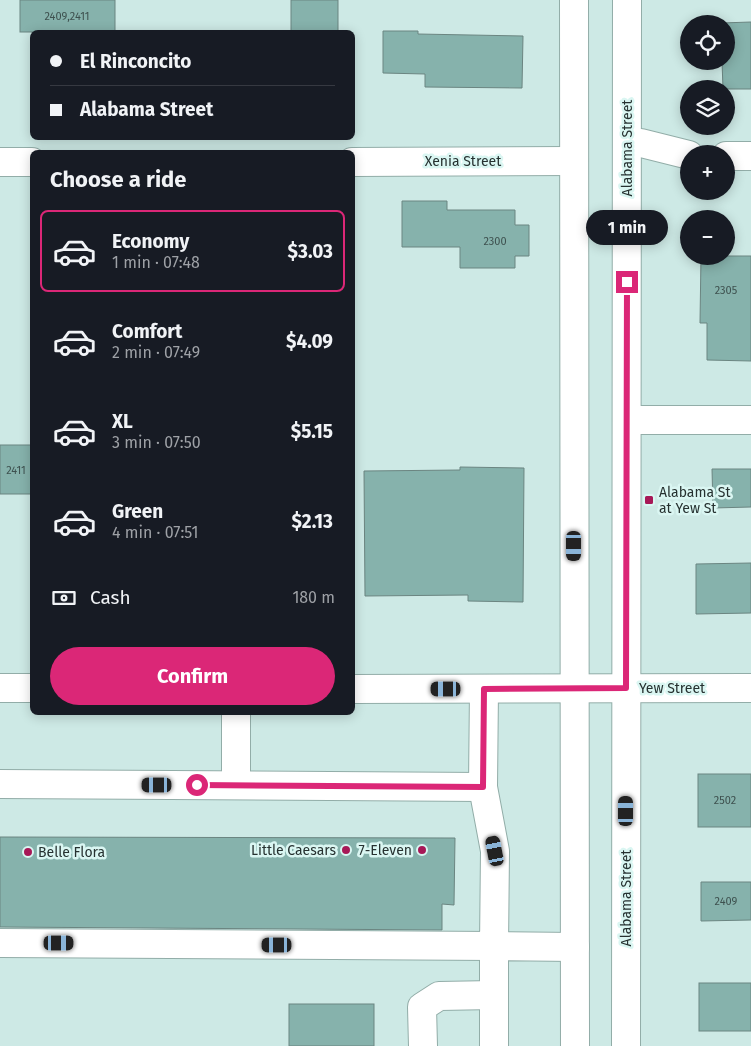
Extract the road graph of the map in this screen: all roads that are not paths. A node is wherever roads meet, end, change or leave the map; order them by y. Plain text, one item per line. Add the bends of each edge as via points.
1 (574, 0) edge
2 (627, 0) edge
3 (627, 143) junction
4 (680, 153) edge
5 (735, 156) edge
6 (751, 156) edge
7 (574, 161) junction
8 (0, 162) edge
9 (30, 162) edge
10 (355, 162) edge
11 (627, 420) junction
12 (751, 420) edge
13 (0, 688) edge
14 (30, 688) edge
15 (575, 688) junction
16 (626, 688) junction
17 (751, 688) edge
18 (355, 689) edge
19 (484, 689) junction
20 (236, 715) edge
21 (0, 784) edge
22 (236, 785) junction
23 (483, 787) junction
24 (0, 943) edge
25 (494, 946) junction
26 (575, 947) junction
27 (494, 996) junction
28 (423, 1046) edge
29 (494, 1046) edge
30 (575, 1046) edge
31 (626, 1046) edge

1 - 7 main road
2 - 3 main road, Alabama Street
3 - 4 main road via 641,143
3 - 11 main road, Alabama Street
5 - 6 main road
7 - 10 main road, Xenia Street
7 - 15 main road
8 - 9 main road
11 - 12 main road
11 - 16 main road, Alabama Street
13 - 14 main road
15 - 16 main road, Yew Street
15 - 19 main road, Yew Street
15 - 26 main road
16 - 17 main road, Yew Street
16 - 31 main road, Alabama Street
18 - 19 main road, Yew Street
19 - 23 main road
20 - 22 main road
21 - 22 main road
22 - 23 main road
23 - 25 main road via 495,851
24 - 25 main road
25 - 26 main road
25 - 27 main road
26 - 30 main road
27 - 28 main road via 439,996 422,1007
27 - 29 main road

